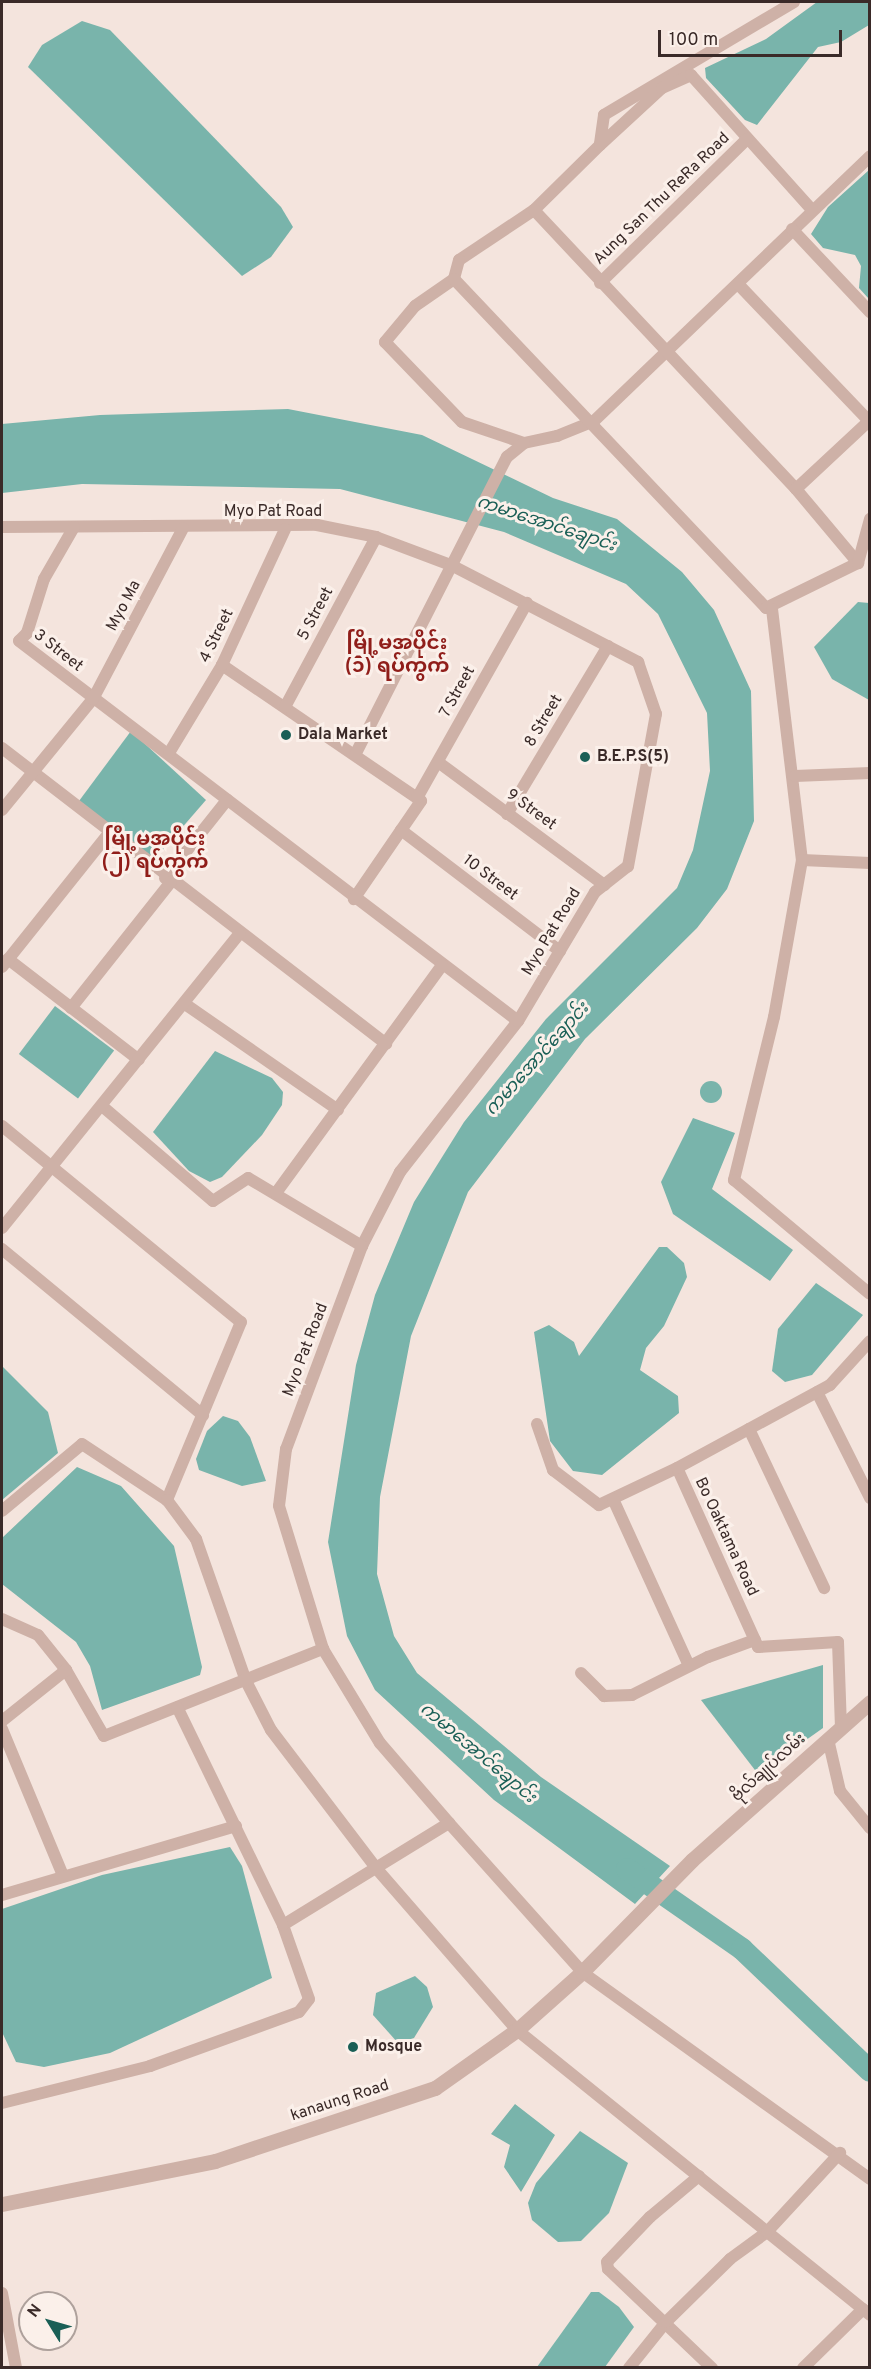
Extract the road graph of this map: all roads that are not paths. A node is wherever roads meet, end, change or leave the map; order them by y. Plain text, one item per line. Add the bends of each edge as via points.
1 (794, 2) edge
2 (747, 139) junction
3 (600, 145) junction
4 (870, 156) edge
5 (534, 210) junction
6 (812, 210) junction
7 (792, 230) junction
8 (454, 279) junction
9 (600, 283) junction
10 (738, 284) junction
11 (870, 312) edge
12 (665, 353) junction
13 (869, 420) edge
14 (594, 421) junction
15 (524, 443) junction
16 (796, 489) junction
17 (870, 519) edge
18 (2, 527) edge
19 (74, 527) junction
20 (183, 528) junction
21 (285, 529) junction
22 (376, 537) junction
23 (858, 563) junction
24 (451, 565) junction
25 (527, 603) junction
26 (772, 609) junction
27 (608, 646) junction
28 (222, 665) junction
29 (93, 699) junction
30 (285, 707) junction
31 (2, 748) edge
32 (169, 753) junction
33 (355, 755) junction
34 (438, 762) junction
35 (33, 773) junction
36 (870, 773) edge
37 (795, 776) junction
38 (417, 798) junction
39 (227, 800) junction
40 (2, 810) edge
41 (507, 814) junction
42 (401, 830) junction
43 (108, 834) junction
44 (802, 860) junction
45 (870, 863) edge
46 (168, 880) junction
47 (604, 885) junction
48 (354, 899) junction
49 (239, 934) junction
50 (560, 951) junction
51 (5, 963) edge
52 (442, 965) junction
53 (185, 1004) junction
54 (71, 1008) junction
55 (518, 1021) junction
56 (386, 1044) junction
57 (139, 1060) junction
58 (102, 1106) junction
59 (338, 1110) junction
60 (2, 1126) edge
61 (50, 1168) junction
62 (276, 1193) junction
63 (2, 1228) edge
64 (362, 1246) junction
65 (2, 1250) edge
66 (870, 1294) edge
67 (870, 1341) edge
68 (817, 1392) junction
69 (204, 1415) junction
70 (537, 1424) dead end
71 (749, 1429) junction
72 (677, 1468) junction
73 (613, 1498) junction
74 (870, 1498) edge
75 (167, 1500) junction
76 (2, 1511) edge
77 (824, 1588) dead end
78 (2, 1619) edge
79 (755, 1640) junction
80 (323, 1648) junction
81 (689, 1666) junction
82 (66, 1670) junction
83 (581, 1673) dead end
84 (246, 1681) junction
85 (870, 1702) edge
86 (177, 1707) junction
87 (2, 1721) edge
88 (841, 1728) junction
89 (2, 1729) edge
90 (828, 1739) junction
91 (449, 1822) junction
92 (236, 1826) junction
93 (870, 1828) edge
94 (376, 1868) junction
95 (62, 1873) junction
96 (2, 1895) edge
97 (633, 1919) joint
98 (283, 1925) junction
99 (582, 1972) junction
100 (517, 2030) junction
101 (2, 2103) edge
102 (840, 2153) junction
103 (699, 2176) junction
104 (870, 2179) edge
105 (2, 2204) edge
106 (767, 2232) junction
107 (2, 2293) edge
108 (866, 2312) edge
109 (666, 2322) junction
110 (16, 2367) edge
111 (628, 2367) edge
112 (712, 2367) edge
113 (803, 2367) edge

1 - 3 street via 604,116
2 - 3 street via 692,75 682,75
2 - 6 street
2 - 9 street, Aung San Thu ReRa Road
3 - 5 street
4 - 6 street
5 - 8 street via 459,260
5 - 9 street
6 - 7 street
7 - 10 street
7 - 11 street
8 - 14 street
8 - 15 street via 415,306 385,342 462,422
9 - 12 street
10 - 12 street
10 - 13 street
12 - 14 street
12 - 16 street
13 - 16 street
14 - 15 street
14 - 26 street via 763,606
15 - 24 street via 507,457
16 - 23 street
17 - 23 street
18 - 19 street, Myo Pat Road
19 - 20 street, Myo Pat Road
19 - 29 street, 3 Street via 44,579 27,633 19,641
20 - 21 street, Myo Pat Road
20 - 29 street, Myo Ma
21 - 22 street, Myo Pat Road via 317,525
21 - 28 street, 4 Street
22 - 24 street, Myo Pat Road
22 - 30 street, 5 Street
23 - 26 street
24 - 25 street, Myo Pat Road
24 - 33 street
25 - 27 street, Myo Pat Road
25 - 34 street, 7 Street
26 - 37 street
27 - 41 street, 8 Street
27 - 47 street, Myo Pat Road via 638,662 656,714 628,866
28 - 30 street
28 - 32 street, 4 Street
29 - 32 street
29 - 35 street, Myo Ma
30 - 33 street
31 - 35 street
32 - 39 street
33 - 38 street
34 - 38 street, 7 Street
34 - 41 street, 9 Street
35 - 40 street, Myo Ma
35 - 43 street
36 - 37 street
37 - 44 street
38 - 42 street, 7 Street via 421,801
39 - 46 street
39 - 48 street
41 - 47 street, 9 Street
42 - 48 street
42 - 50 street, 10 Street
43 - 46 street
43 - 51 street
44 - 45 street
44 - 66 street via 774,1017 735,1172 739,1187
46 - 49 street
46 - 54 street
47 - 50 street, Myo Pat Road
48 - 52 street
49 - 53 street
49 - 56 street
50 - 55 street, Myo Pat Road
51 - 54 street
52 - 55 street
52 - 56 street
53 - 57 street
53 - 59 street
54 - 57 street
55 - 64 street, Myo Pat Road via 400,1172
56 - 59 street
57 - 58 street
58 - 61 street
58 - 62 street via 213,1201 248,1178
59 - 62 street
60 - 61 street
61 - 63 street
61 - 69 street via 241,1322
62 - 64 street
64 - 80 street, Myo Pat Road via 286,1449 279,1506
65 - 69 street
67 - 68 street, Bo Oaktama Road via 854,1365
68 - 71 street, Bo Oaktama Road
68 - 74 street
69 - 75 street
70 - 73 street via 553,1470 599,1505
71 - 72 street, Bo Oaktama Road
71 - 77 street
72 - 73 street
72 - 79 street, Bo Oaktama Road
73 - 81 street
75 - 76 street via 82,1444
75 - 84 street via 196,1539
78 - 82 street via 38,1635
79 - 81 street
79 - 88 street via 758,1647 773,1649 838,1642
80 - 84 street
80 - 91 street, Myo Pat Road via 380,1743
81 - 83 street via 623,1696 604,1696
82 - 86 street via 104,1736
82 - 87 street
84 - 86 street
84 - 94 street via 271,1730
85 - 88 street, ဗိုလ်ချုပ်လမ်း
86 - 92 street
88 - 90 street, ဗိုလ်ချုပ်လမ်း
89 - 95 street
90 - 93 street via 840,1791
90 - 97 street, ဗိုလ်ချုပ်လမ်း via 692,1860
91 - 94 street
91 - 99 street, Myo Pat Road
92 - 95 street
92 - 98 street
94 - 98 street
94 - 100 street
95 - 96 street
97 - 99 street, kanaung Road
98 - 101 street via 309,1999 298,2012 150,2066
99 - 100 street, kanaung Road
99 - 102 street, Myo Pat Road
100 - 103 street
100 - 105 street, kanaung Road via 424,2092 215,2161
102 - 104 street, Myo Pat Road
102 - 106 street
103 - 106 street
103 - 109 street via 608,2262 613,2276
106 - 108 street
106 - 109 street via 730,2259
107 - 110 street
108 - 113 street
109 - 111 street
109 - 112 street

